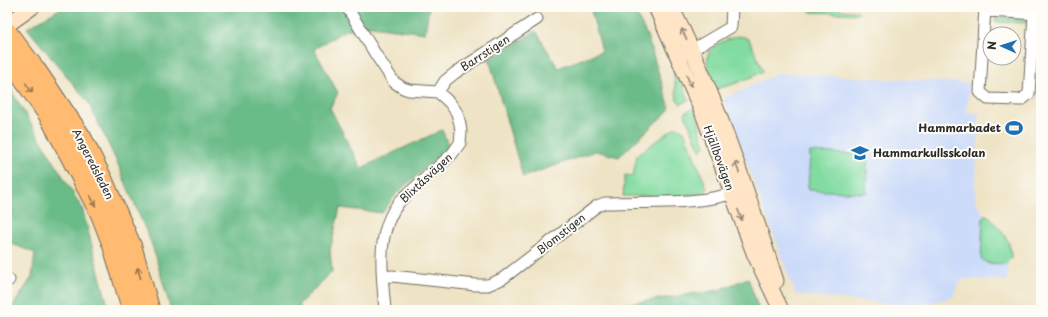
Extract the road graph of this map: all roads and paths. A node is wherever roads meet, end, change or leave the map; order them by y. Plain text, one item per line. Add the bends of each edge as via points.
1 (32, 7) edge
2 (347, 7) edge
3 (656, 7) edge
4 (671, 7) edge
5 (732, 7) edge
6 (985, 9) edge
7 (1038, 14) edge
8 (537, 19) dead end
9 (7, 25) edge
10 (10, 44) edge
11 (686, 54) junction
12 (438, 92) junction
13 (739, 192) junction
14 (383, 277) junction
15 (132, 310) edge
16 (150, 310) edge
17 (385, 310) edge
18 (781, 310) edge
19 (786, 310) edge

1 - 9 street
2 - 12 street via 394,82 409,90
3 - 11 street, Hjällbovägen
11 -> 4 street, Hjällbovägen
5 - 11 street via 731,27
6 - 7 street
6 - 7 street via 980,92 988,98 1021,100 1029,94
8 - 12 street, Barrstigen via 444,81
10 -> 15 highway, Angeredsleden via 100,213
16 -> 10 highway, Angeredsleden via 132,247 86,145 36,70
11 - 13 street, Hjällbovägen via 702,111
12 - 14 street, Blixtåsvägen via 457,113 461,132 460,143 452,154 394,209 385,230 382,251
13 - 14 street, Blomstigen via 697,201 605,203 597,206 502,279 488,285
13 -> 18 street, Hjällbovägen via 754,253
13 - 19 street, Hjällbovägen
14 - 17 street, Blixtåsvägen

